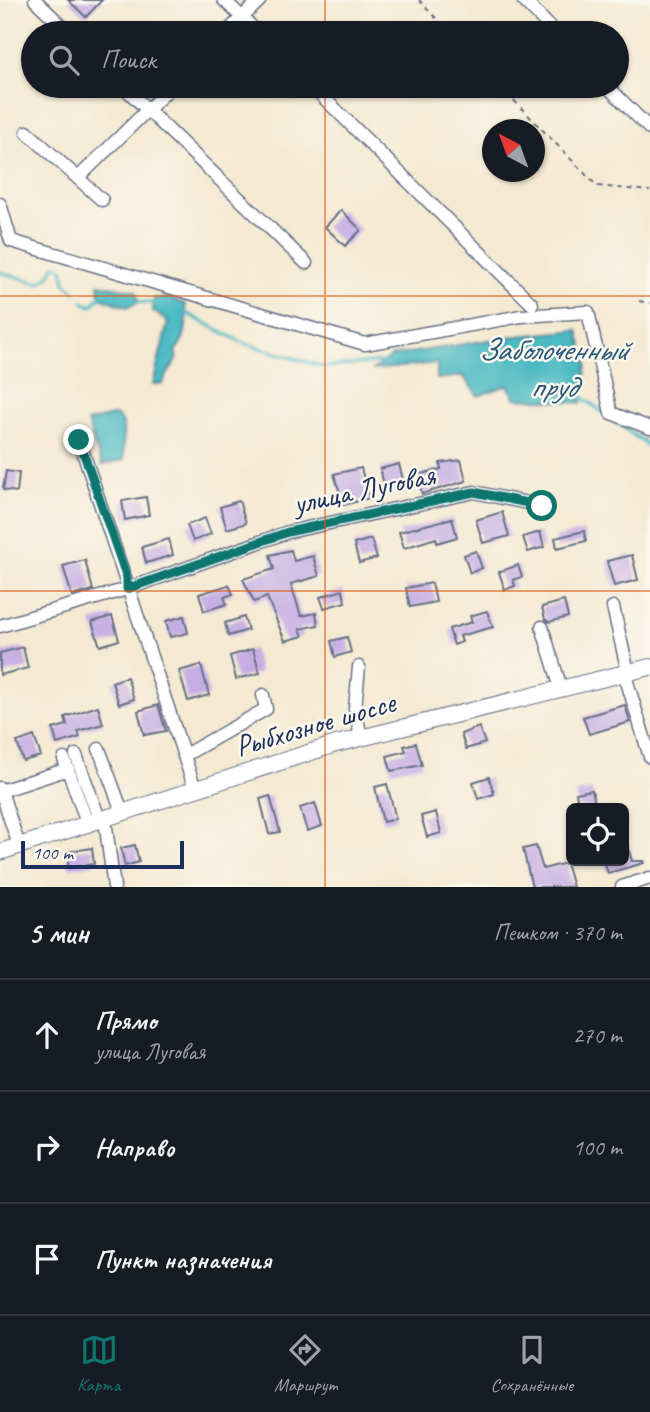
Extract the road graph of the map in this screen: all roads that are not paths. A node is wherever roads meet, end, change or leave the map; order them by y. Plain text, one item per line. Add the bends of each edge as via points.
1 (35, 0) edge
2 (224, 0) edge
3 (260, 0) edge
4 (523, 0) edge
5 (242, 18) junction
6 (57, 21) edge
7 (239, 21) edge
8 (245, 21) edge
9 (544, 21) edge
10 (136, 98) edge
11 (160, 98) edge
12 (324, 98) edge
13 (619, 98) edge
14 (148, 110) junction
15 (650, 129) edge
16 (27, 132) dead end
17 (78, 178) junction
18 (102, 200) dead end
19 (0, 204) edge
20 (306, 263) dead end
21 (533, 304) dead end
22 (650, 428) edge
23 (79, 440) dead end
24 (542, 506) dead end
25 (127, 589) junction
26 (613, 607) dead end
27 (0, 626) edge
28 (542, 626) dead end
29 (359, 667) dead end
30 (650, 667) edge
31 (626, 672) junction
32 (560, 685) dead end
33 (263, 695) dead end
34 (361, 738) junction
35 (185, 755) junction
36 (650, 757) edge
37 (72, 762) junction
38 (195, 789) junction
39 (0, 790) edge
40 (123, 814) junction
41 (98, 822) junction
42 (19, 846) junction
43 (0, 852) edge
44 (650, 878) edge
45 (114, 887) edge
46 (622, 887) edge

1 - 6 street
2 - 5 street
3 - 5 street
4 - 9 street
5 - 7 street
5 - 8 street
10 - 14 street
11 - 14 street
12 - 21 street
13 - 15 street
14 - 17 street
14 - 20 street
16 - 17 street
17 - 18 street
19 - 22 street via 11,241 365,344 521,316 588,312 611,413
23 - 25 street
24 - 25 street, улица Луговая via 474,492 288,532
25 - 27 street, улица Луговая
25 - 35 street
26 - 31 street
28 - 32 street
29 - 34 street via 355,708
30 - 31 main road, Рыбхозное шоссе
31 - 34 main road, Рыбхозное шоссе
31 - 36 street
33 - 35 street via 267,709
34 - 38 main road, Рыбхозное шоссе
35 - 38 street
37 - 39 street
37 - 40 street via 100,752
37 - 41 street
38 - 40 main road, Рыбхозное шоссе
39 - 42 street
40 - 41 main road, Рыбхозное шоссе
41 - 42 main road, Рыбхозное шоссе
41 - 45 street
42 - 43 main road, Рыбхозное шоссе
44 - 46 street

